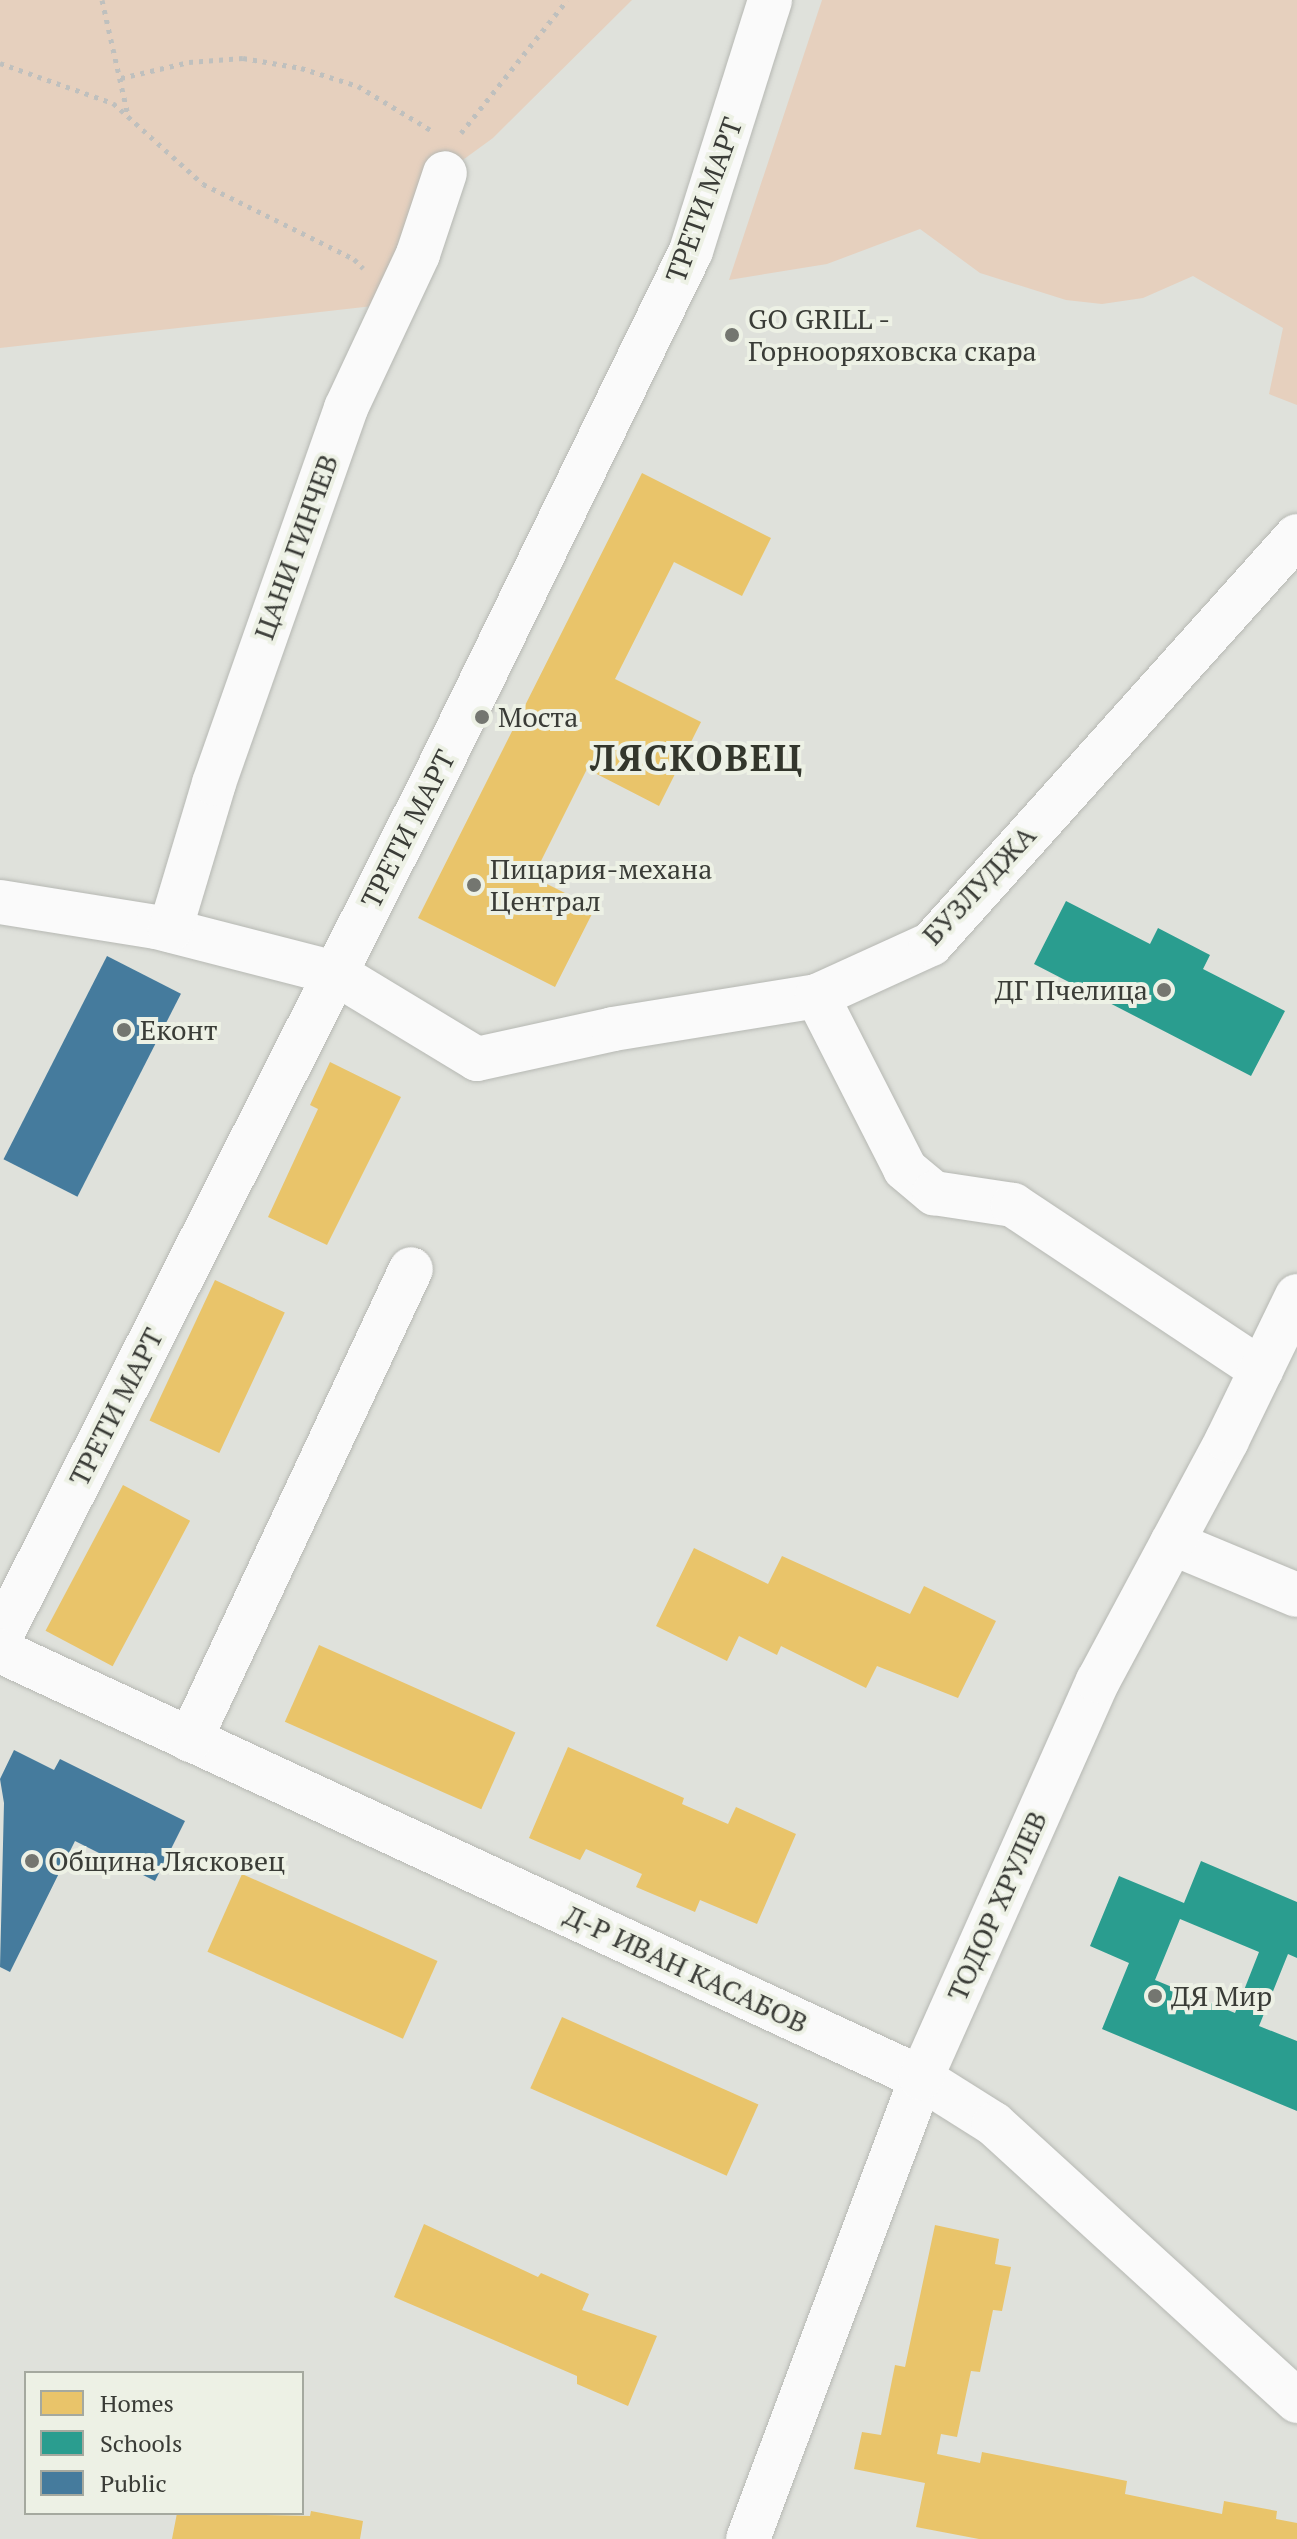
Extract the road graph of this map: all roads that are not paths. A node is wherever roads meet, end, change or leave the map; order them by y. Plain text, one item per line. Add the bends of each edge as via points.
1 (770, 0) edge
2 (451, 160) road end
3 (1297, 536) edge
4 (0, 902) edge
5 (170, 930) junction
6 (335, 973) junction
7 (817, 996) junction
8 (411, 1269) dead end
9 (1297, 1296) edge
10 (1261, 1370) junction
11 (1172, 1543) junction
12 (1297, 1595) edge
13 (0, 1638) edge
14 (0, 1651) edge
15 (190, 1740) junction
16 (921, 2078) junction
17 (1297, 2401) edge
18 (748, 2539) edge

1 - 6 street, ТРЕТИ МАРТ via 691,251
2 - 5 street, ЦАНИ ГИНЧЕВ via 396,302 346,408 214,783
3 - 7 street, БУЗЛУДЖА via 931,944
4 - 5 street
5 - 6 street
6 - 7 street, БУЗЛУДЖА via 477,1059 613,1029
6 - 13 street, ТРЕТИ МАРТ
7 - 10 street via 905,1169 934,1193 1013,1205
8 - 15 street
9 - 10 street, ТОДОР ХРУЛЕВ
10 - 11 street, ТОДОР ХРУЛЕВ
11 - 12 street
11 - 16 street, ТОДОР ХРУЛЕВ via 1098,1681
14 - 15 street, Д-Р ИВАН КАСАБОВ
15 - 16 street, Д-Р ИВАН КАСАБОВ
16 - 17 street, Д-Р ИВАН КАСАБОВ via 994,2124
16 - 18 street, ТОДОР ХРУЛЕВ

